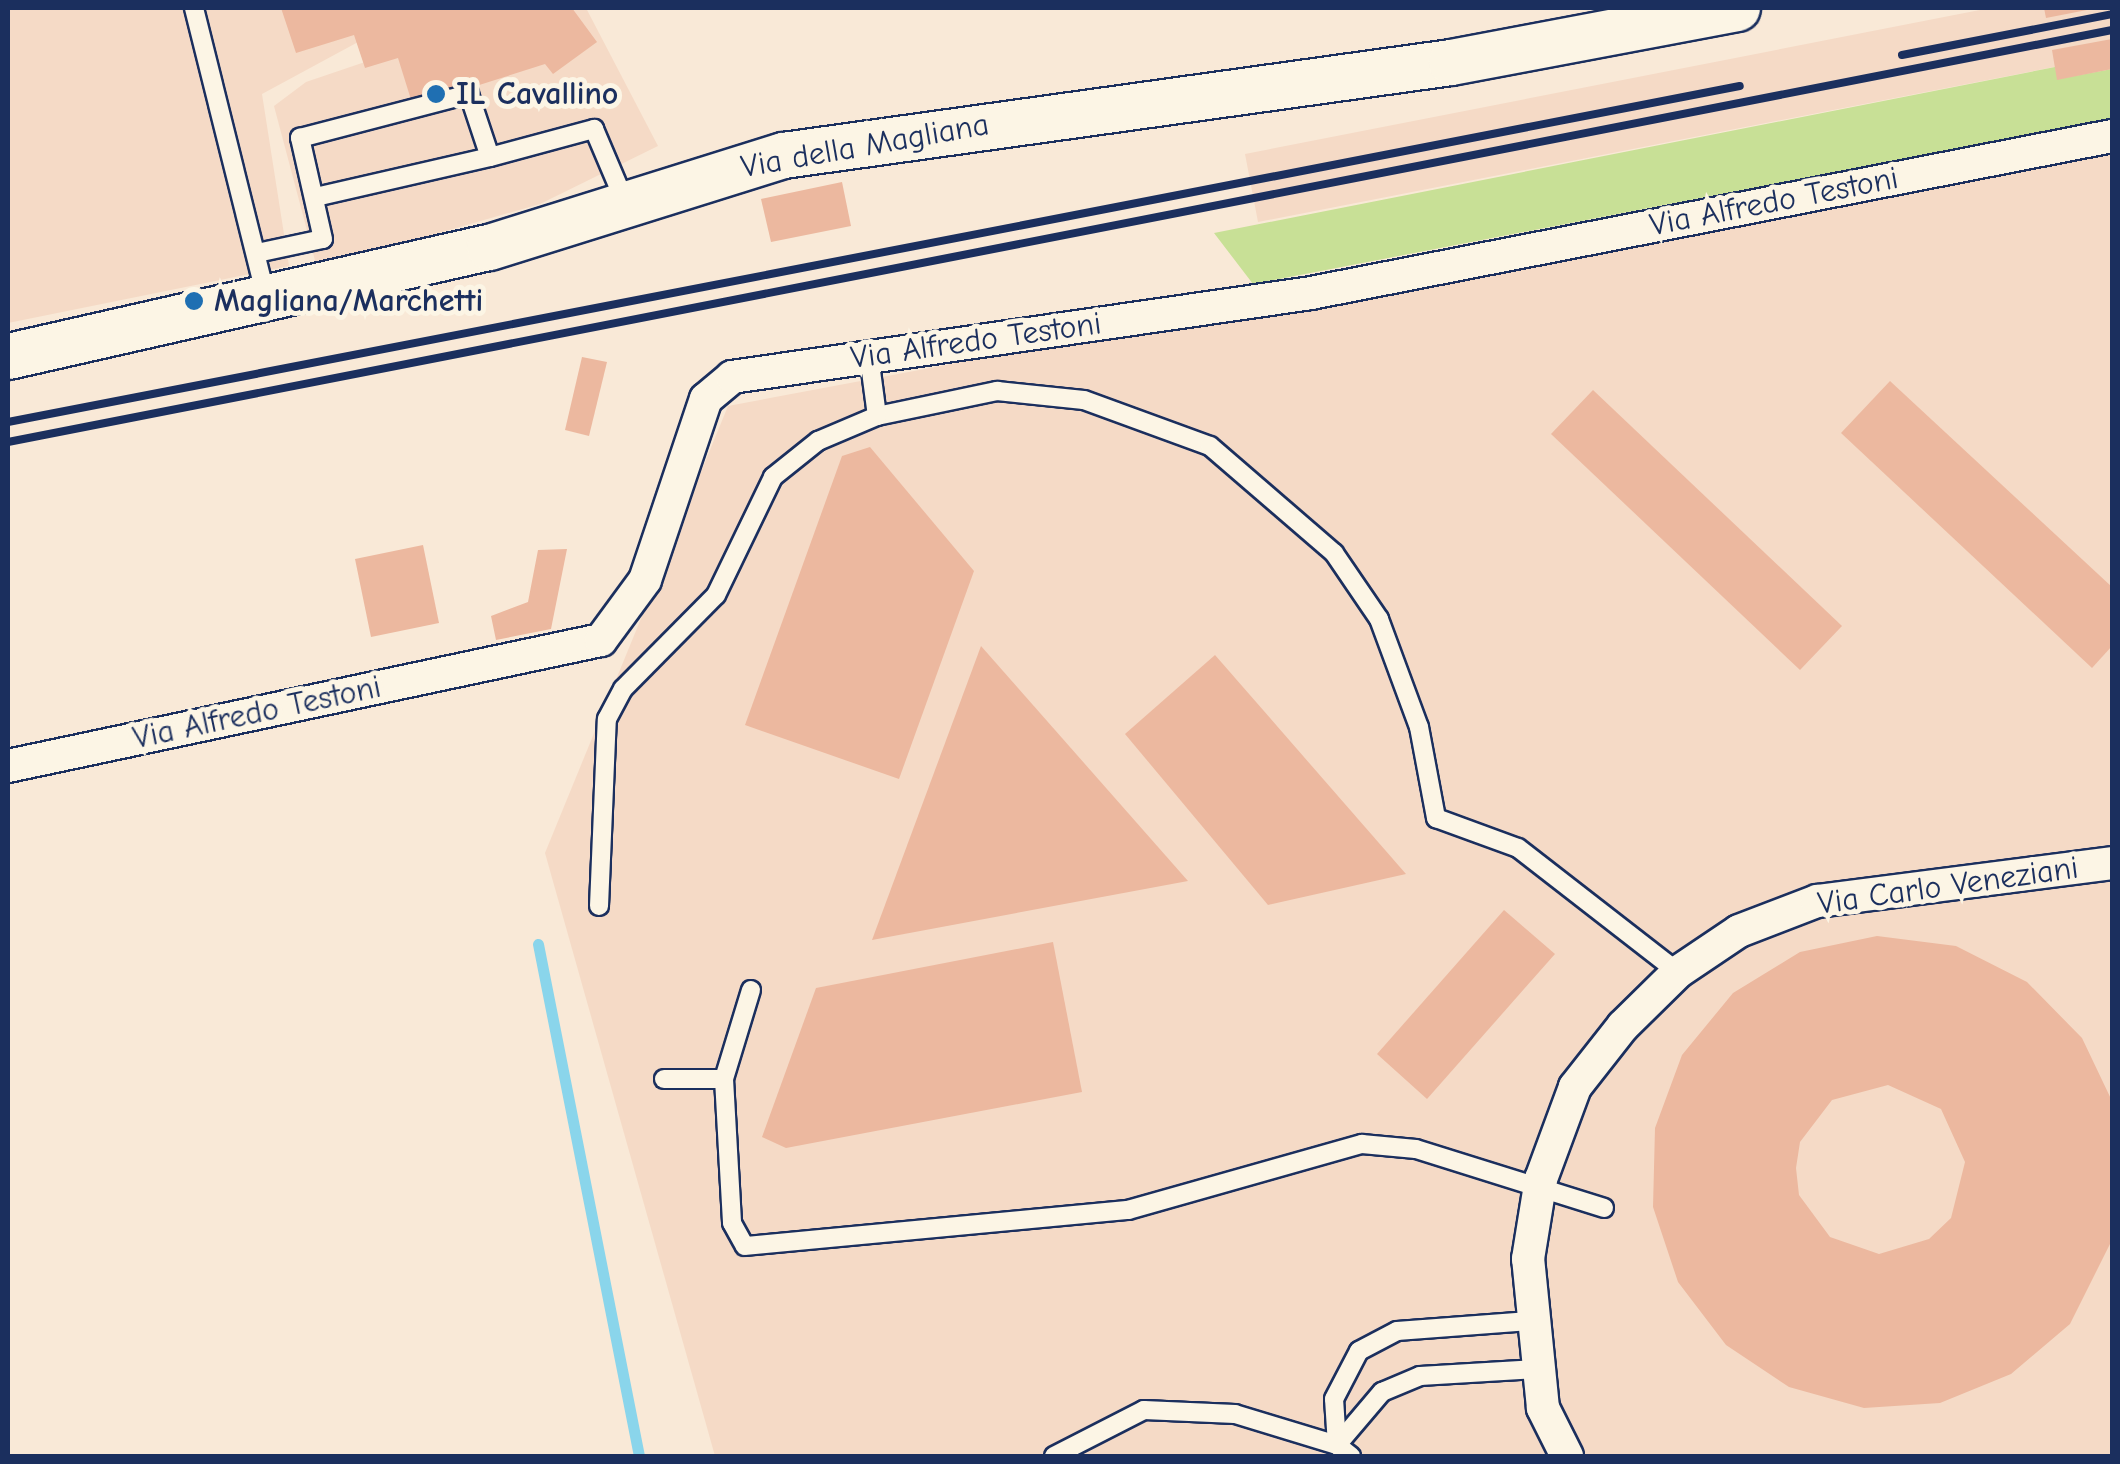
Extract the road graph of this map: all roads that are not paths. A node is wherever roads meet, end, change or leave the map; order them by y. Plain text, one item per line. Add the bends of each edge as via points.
1 (194, 8) edge
2 (1737, 8) edge
3 (2112, 136) edge
4 (490, 157) junction
5 (315, 197) junction
6 (625, 202) junction
7 (257, 252) junction
8 (268, 302) junction
9 (8, 356) edge
10 (869, 356) junction
11 (877, 416) junction
12 (8, 766) edge
13 (2112, 863) edge
14 (599, 906) dead end
15 (1678, 972) junction
16 (751, 990) dead end
17 (724, 1078) junction
18 (664, 1080) dead end
19 (1540, 1185) junction
20 (1604, 1208) dead end
21 (1530, 1322) junction
22 (1536, 1369) junction
23 (1344, 1451) edge
24 (1054, 1456) edge
25 (1567, 1456) edge

1 - 7 lane
2 - 6 main road, Via della Magliana via 1450,62 888,136
3 - 10 street, Via Alfredo Testoni via 1311,293
4 - 5 lane
4 - 5 lane via 469,94 300,138
4 - 6 lane via 594,128
5 - 7 lane via 323,238
6 - 8 main road, Via della Magliana
7 - 8 lane
8 - 9 main road, Via della Magliana
10 - 11 lane
10 - 12 street, Via Alfredo Testoni via 745,374 712,390 646,580 601,640
11 - 14 lane via 818,440 772,477 716,594 623,689 601,746
11 - 15 lane via 997,391 1084,400 1210,446 1334,554 1380,620 1419,727 1436,818 1518,848
13 - 15 street, Via Carlo Veneziani via 1818,902 1739,930
15 - 19 street, Via Carlo Veneziani via 1575,1088
16 - 17 lane
17 - 18 lane
17 - 19 lane via 732,1224 745,1246 1128,1210 1362,1144
19 - 20 lane
19 - 21 street, Via Carlo Veneziani
21 - 22 street, Via Carlo Veneziani
21 - 23 lane via 1397,1332 1358,1351 1334,1398
22 - 23 lane via 1420,1376 1382,1392
22 - 25 street, Via Carlo Veneziani
23 - 24 lane via 1236,1414 1144,1410

